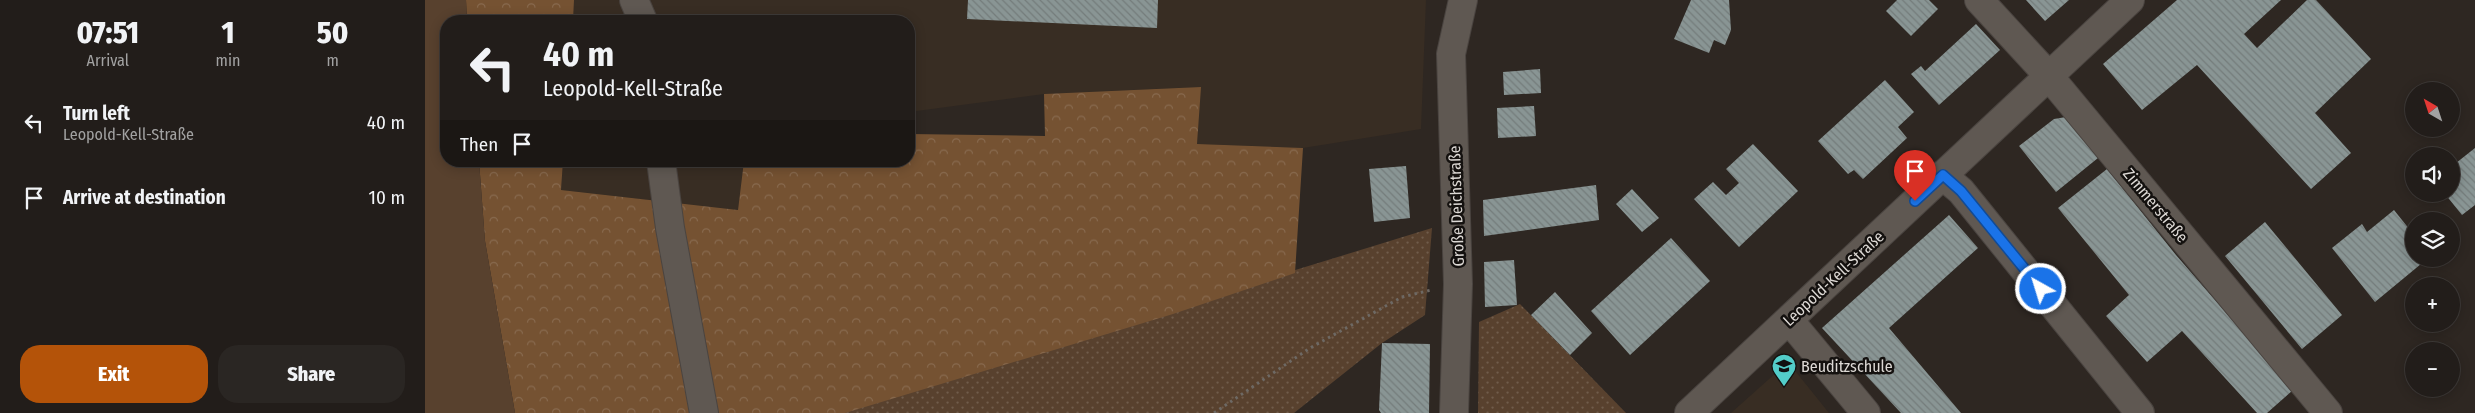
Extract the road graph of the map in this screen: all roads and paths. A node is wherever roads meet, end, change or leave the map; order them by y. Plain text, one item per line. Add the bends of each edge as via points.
1 (634, 0) edge
2 (1463, 0) edge
3 (1979, 0) edge
4 (2130, 0) edge
5 (640, 15) edge
6 (2049, 74) junction
7 (662, 167) edge
8 (1943, 175) junction
9 (1458, 284) junction
10 (1789, 320) junction
11 (704, 413) edge
12 (1214, 413) edge
13 (1454, 413) edge
14 (1689, 413) edge
15 (1866, 413) edge
16 (2140, 413) edge
17 (2328, 413) edge

1 - 5 street
2 - 9 street, Große Deichstraße via 1451,54
3 - 6 street, Zimmerstraße
4 - 6 street, Leopold-Kell-Straße
6 - 8 street, Leopold-Kell-Straße
6 - 17 street, Zimmerstraße
7 - 11 street
8 - 10 street, Leopold-Kell-Straße
8 - 16 street via 1961,191
9 - 12 path via 1402,297 1310,348
9 - 13 street, Große Deichstraße
10 - 14 street, Leopold-Kell-Straße
10 - 15 street

